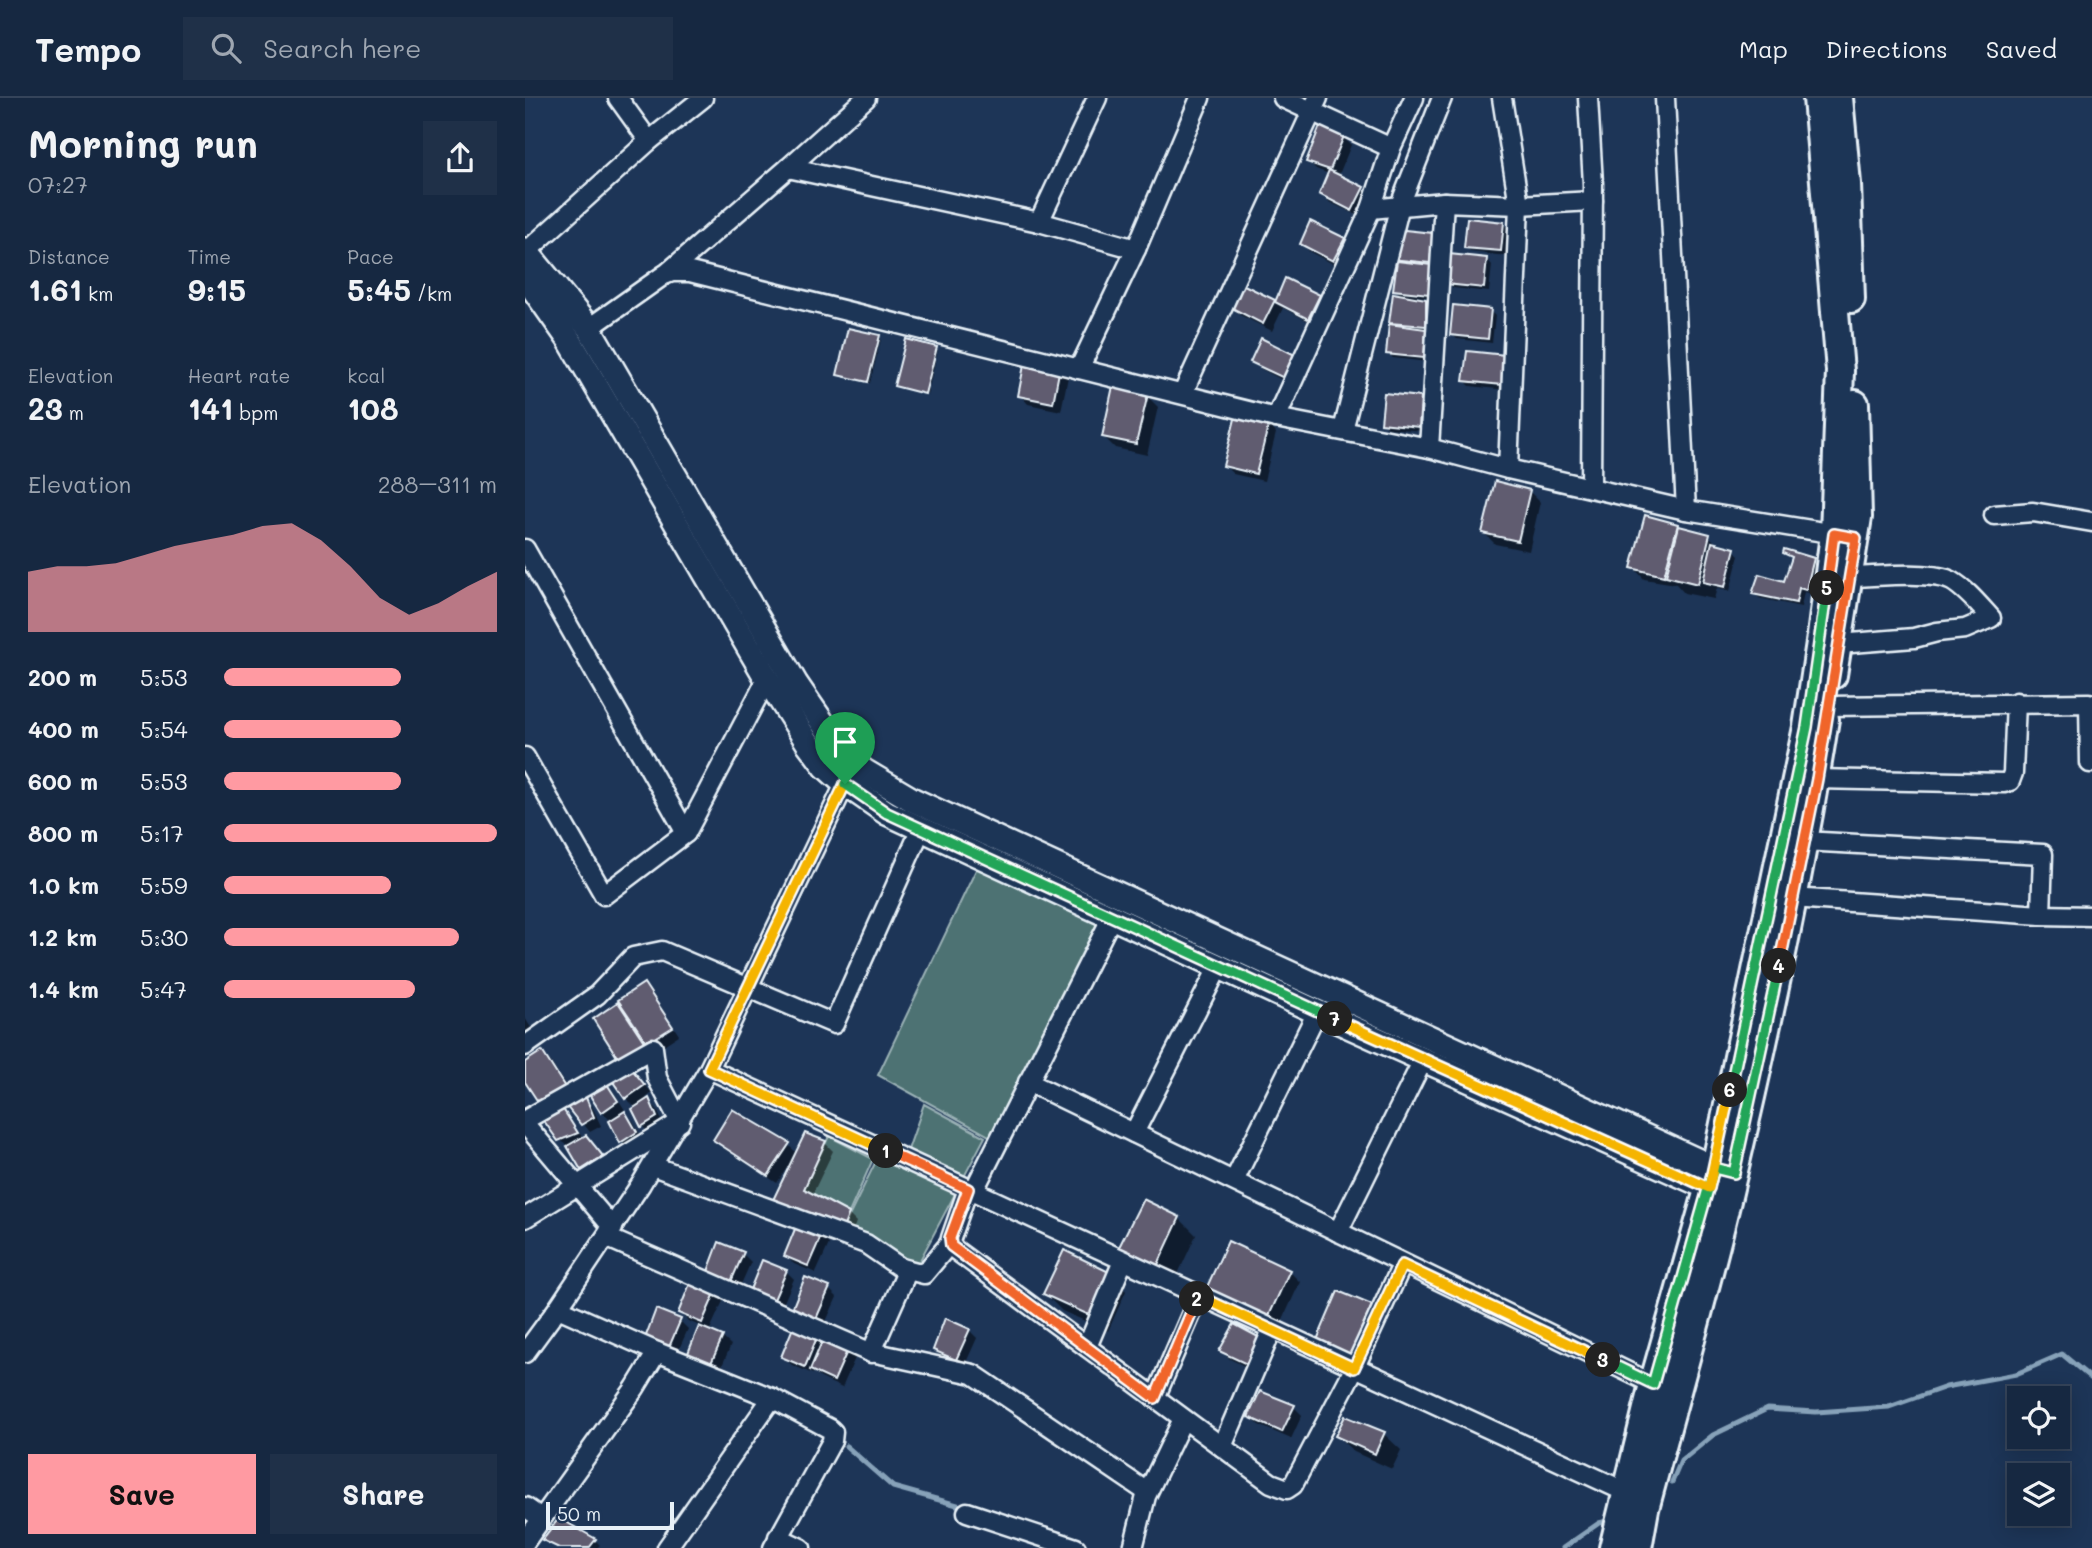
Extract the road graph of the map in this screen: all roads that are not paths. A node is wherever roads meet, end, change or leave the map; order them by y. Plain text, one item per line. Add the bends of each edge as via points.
1 (618, 98) edge
2 (703, 98) edge
3 (866, 98) edge
4 (1097, 98) edge
5 (1200, 98) edge
6 (1283, 98) edge
7 (1414, 98) edge
8 (1442, 98) edge
9 (1502, 98) edge
10 (1588, 98) edge
11 (1665, 98) edge
12 (1817, 98) edge
13 (1839, 98) edge
14 (1315, 105) edge
15 (649, 141) junction
16 (1391, 148) junction
17 (787, 168) junction
18 (1593, 201) junction
19 (1444, 202) junction
20 (1400, 205) junction
21 (1519, 205) junction
22 (1371, 209) junction
23 (1039, 222) junction
24 (1136, 248) junction
25 (526, 251) edge
26 (664, 275) junction
27 (525, 276) edge
28 (589, 328) junction
29 (1079, 369) junction
30 (1183, 393) junction
31 (1276, 418) junction
32 (1343, 430) junction
33 (1429, 448) junction
34 (1508, 469) junction
35 (1591, 488) junction
36 (1686, 510) junction
37 (1994, 515) dead end
38 (2092, 522) edge
39 (1845, 536) junction
40 (525, 549) edge
41 (1850, 577) junction
42 (1839, 644) junction
43 (767, 679) junction
44 (2016, 702) junction
45 (1827, 706) junction
46 (525, 757) edge
47 (2092, 764) edge
48 (1817, 779) junction
49 (845, 784) junction
50 (921, 829) junction
51 (687, 833) junction
52 (1803, 841) junction
53 (1793, 898) junction
54 (2041, 915) junction
55 (2092, 916) edge
56 (1112, 917) junction
57 (1219, 966) junction
58 (748, 989) junction
59 (1317, 1012) junction
60 (525, 1046) edge
61 (1424, 1059) junction
62 (709, 1069) junction
63 (1028, 1082) junction
64 (525, 1122) edge
65 (680, 1122) junction
66 (1134, 1133) junction
67 (653, 1166) junction
68 (1234, 1181) junction
69 (1721, 1181) junction
70 (576, 1185) junction
71 (970, 1191) junction
72 (525, 1218) edge
73 (1338, 1232) junction
74 (610, 1233) junction
75 (950, 1243) junction
76 (1123, 1261) junction
77 (1402, 1265) junction
78 (907, 1272) junction
79 (1199, 1296) junction
80 (558, 1308) junction
81 (1272, 1331) junction
82 (1087, 1348) junction
83 (657, 1352) junction
84 (525, 1353) edge
85 (871, 1353) junction
86 (1354, 1368) junction
87 (1653, 1384) junction
88 (772, 1398) junction
89 (1155, 1398) junction
90 (1183, 1419) junction
91 (1221, 1447) junction
92 (1147, 1492) junction
93 (1626, 1492) junction
94 (525, 1507) edge
95 (967, 1512) dead end
96 (541, 1518) junction
97 (525, 1542) edge
98 (776, 1543) edge
99 (667, 1548) edge
100 (801, 1548) edge
101 (1076, 1548) edge
102 (1133, 1548) edge
103 (1613, 1548) edge
104 (1638, 1548) edge

1 - 15 street
2 - 15 street
3 - 17 street
4 - 23 street
5 - 24 street
6 - 14 street
7 - 16 street
8 - 20 street
9 - 21 street
10 - 18 street
11 - 36 street
12 - 39 main road via 1840,360
13 - 39 main road via 1847,184 1858,508
14 - 16 street
14 - 30 street
15 - 25 street
16 - 22 street
17 - 23 street
17 - 26 street
18 - 21 street
18 - 35 street
19 - 20 street
19 - 21 street
19 - 33 street
20 - 22 street
20 - 32 street
21 - 34 street
22 - 31 street
23 - 24 street
24 - 29 street
25 - 28 street
26 - 28 street
26 - 29 street via 690,272
27 - 43 street via 571,341
28 - 69 street via 796,684 831,735 864,771 913,800
29 - 30 street
30 - 31 street
31 - 32 street
32 - 33 street
33 - 34 street
34 - 35 street
35 - 36 street
36 - 39 street
37 - 38 street via 2033,512
39 - 41 main road
39 - 69 main road
40 - 51 street
41 - 42 main road
41 - 42 street via 1929,575 1950,580 1991,618 1965,629 1914,639
42 - 45 main road
43 - 49 street via 817,756
43 - 51 street
44 - 45 street
44 - 47 street via 2089,703
44 - 48 street via 2010,781
45 - 48 main road
46 - 51 street via 604,895
48 - 52 main road
49 - 50 street via 887,813
49 - 58 street
50 - 56 street
50 - 58 street via 834,1024
52 - 53 main road
52 - 54 street via 2043,854
53 - 54 street
53 - 69 main road
54 - 55 street
56 - 57 street
56 - 63 street
57 - 59 street
57 - 66 street
58 - 60 street via 662,951 633,957 597,995
58 - 62 street
59 - 61 street
59 - 68 street
61 - 69 street
61 - 73 street
62 - 65 street
62 - 71 street
63 - 66 street
63 - 71 street
64 - 65 street via 653,1048 657,1078
64 - 70 street
65 - 67 street
65 - 70 street
66 - 68 street
67 - 74 street
67 - 78 street via 866,1244
68 - 73 street
69 - 87 main road
69 - 104 main road
70 - 72 street
70 - 74 street
71 - 75 street
71 - 76 street
73 - 77 street
74 - 80 street
74 - 85 street
75 - 78 street via 924,1274
75 - 82 street
76 - 79 street
76 - 82 street
77 - 86 street
77 - 87 street
78 - 85 street
79 - 81 street
79 - 89 street
80 - 83 street
80 - 84 street
81 - 86 street
81 - 91 street
82 - 89 street
83 - 88 street
83 - 96 street
85 - 92 street via 973,1374
86 - 91 street via 1287,1489 1271,1483
86 - 93 street
87 - 93 main road
88 - 98 street via 830,1429 833,1437
88 - 99 street
89 - 90 street
90 - 91 street
90 - 92 street
92 - 102 street
93 - 103 main road
94 - 96 street
95 - 101 street
96 - 97 street
98 - 100 street

